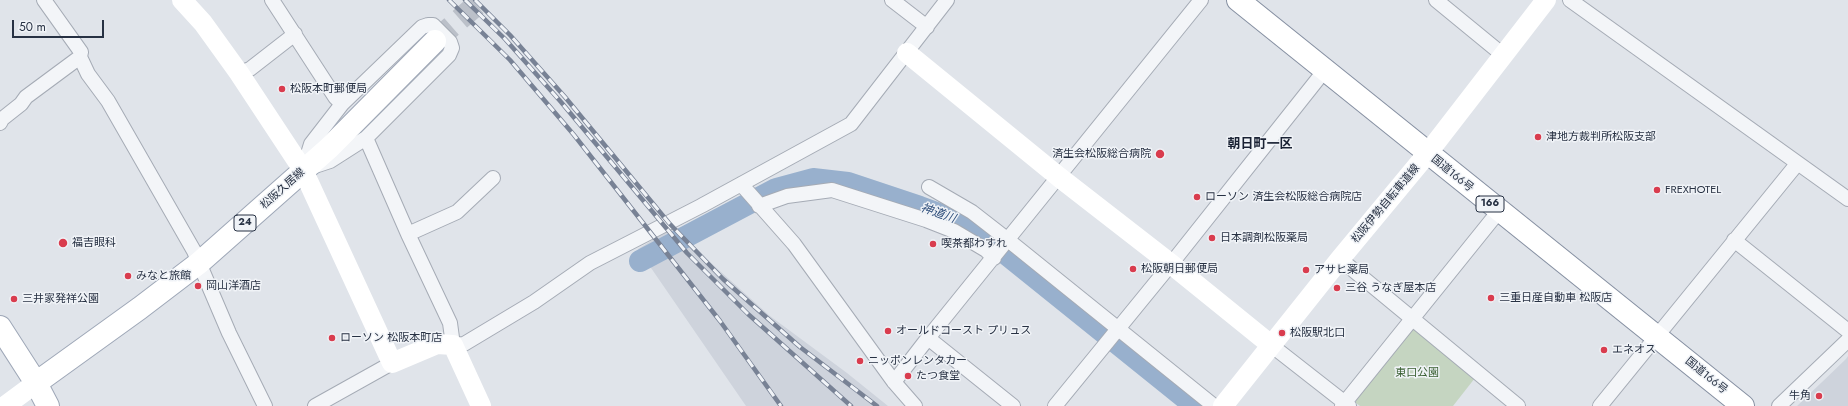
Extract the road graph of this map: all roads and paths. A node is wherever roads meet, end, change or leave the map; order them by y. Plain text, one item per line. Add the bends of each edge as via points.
1 (44, 0) edge
2 (182, 0) edge
3 (272, 0) edge
4 (892, 0) edge
5 (947, 0) edge
6 (1201, 0) edge
7 (1238, 0) edge
8 (1436, 0) edge
9 (1546, 0) edge
10 (1570, 0) edge
11 (927, 27) junction
12 (295, 34) junction
13 (435, 42) tunnel mouth
14 (907, 53) junction
15 (1504, 55) junction
16 (80, 57) junction
17 (1325, 70) junction
18 (239, 73) junction
19 (342, 104) junction
20 (0, 123) edge
21 (366, 138) junction
22 (1427, 154) junction
23 (1797, 164) junction
24 (304, 170) junction
25 (493, 178) dead end
26 (1059, 178) junction
27 (741, 184) junction
28 (929, 187) dead end
29 (1848, 199) edge
30 (759, 206) junction
31 (1499, 211) junction
32 (408, 234) junction
33 (1734, 240) junction
34 (1001, 249) junction
35 (1340, 259) junction
36 (199, 263) junction
37 (1171, 264) junction
38 (1412, 319) junction
39 (0, 327) edge
40 (1117, 330) junction
41 (1848, 331) edge
42 (1657, 336) junction
43 (928, 338) junction
44 (1848, 340) edge
45 (453, 345) junction
46 (1271, 345) junction
47 (392, 363) junction
48 (36, 382) junction
49 (894, 382) junction
50 (1345, 405) edge
51 (6, 406) edge
52 (48, 406) edge
53 (265, 406) edge
54 (315, 406) edge
55 (481, 406) edge
56 (915, 406) edge
57 (1013, 406) edge
58 (1055, 406) edge
59 (1214, 406) edge
60 (1223, 406) edge
61 (1518, 406) edge
62 (1600, 406) edge
63 (1743, 406) edge
64 (1779, 406) edge

1 - 16 street via 81,52
2 - 18 street via 203,23
3 - 12 street
4 - 11 street
5 - 11 street
6 - 26 street
7 - 17 main road, 国道166号 / 166
8 - 15 street
9 - 15 street, 松阪伊勢自転車道線
10 - 23 street
11 - 14 street
12 - 18 street via 250,68
12 - 19 street
13 - 24 main road, 松阪久居線 / 24
14 - 26 street
14 - 27 street via 851,124
15 - 22 street, 松阪伊勢自転車道線
16 - 20 street via 26,97
16 - 36 street via 88,74 108,101
17 - 22 main road, 国道166号 / 166
17 - 37 street
18 - 24 street
19 - 21 street via 422,27 433,25 450,42 452,48 449,55
19 - 24 street via 311,144
21 - 24 street via 330,161
21 - 32 street
22 - 31 main road, 国道166号 / 166
22 - 35 street, 松阪伊勢自転車道線
23 - 29 street
23 - 33 street
24 - 36 main road, 松阪久居線 / 24
24 - 47 street
25 - 32 street via 457,212
26 - 34 street
26 - 37 street
27 - 30 street
27 - 45 street via 590,263 534,302 464,344
28 - 34 street via 972,212
30 - 34 street via 787,196 832,190 954,230 986,250
30 - 49 street via 794,244
31 - 38 street
31 - 42 main road, 国道166号 / 166
32 - 45 street via 450,323
33 - 41 street
33 - 42 street
34 - 40 street
34 - 43 street
35 - 38 street
35 - 46 street, 松阪伊勢自転車道線
36 - 48 main road, 松阪久居線 / 24
36 - 53 street
37 - 40 street
37 - 46 street
38 - 50 street
38 - 61 street
39 - 48 main road
40 - 58 street
40 - 59 street
42 - 62 street
42 - 63 main road, 国道166号 / 166
43 - 49 street
43 - 57 street
44 - 64 street
45 - 47 street via 438,344
45 - 55 street
46 - 50 street
46 - 60 street, 松阪伊勢自転車道線
47 - 54 street
48 - 51 street
48 - 52 main road
49 - 56 street

